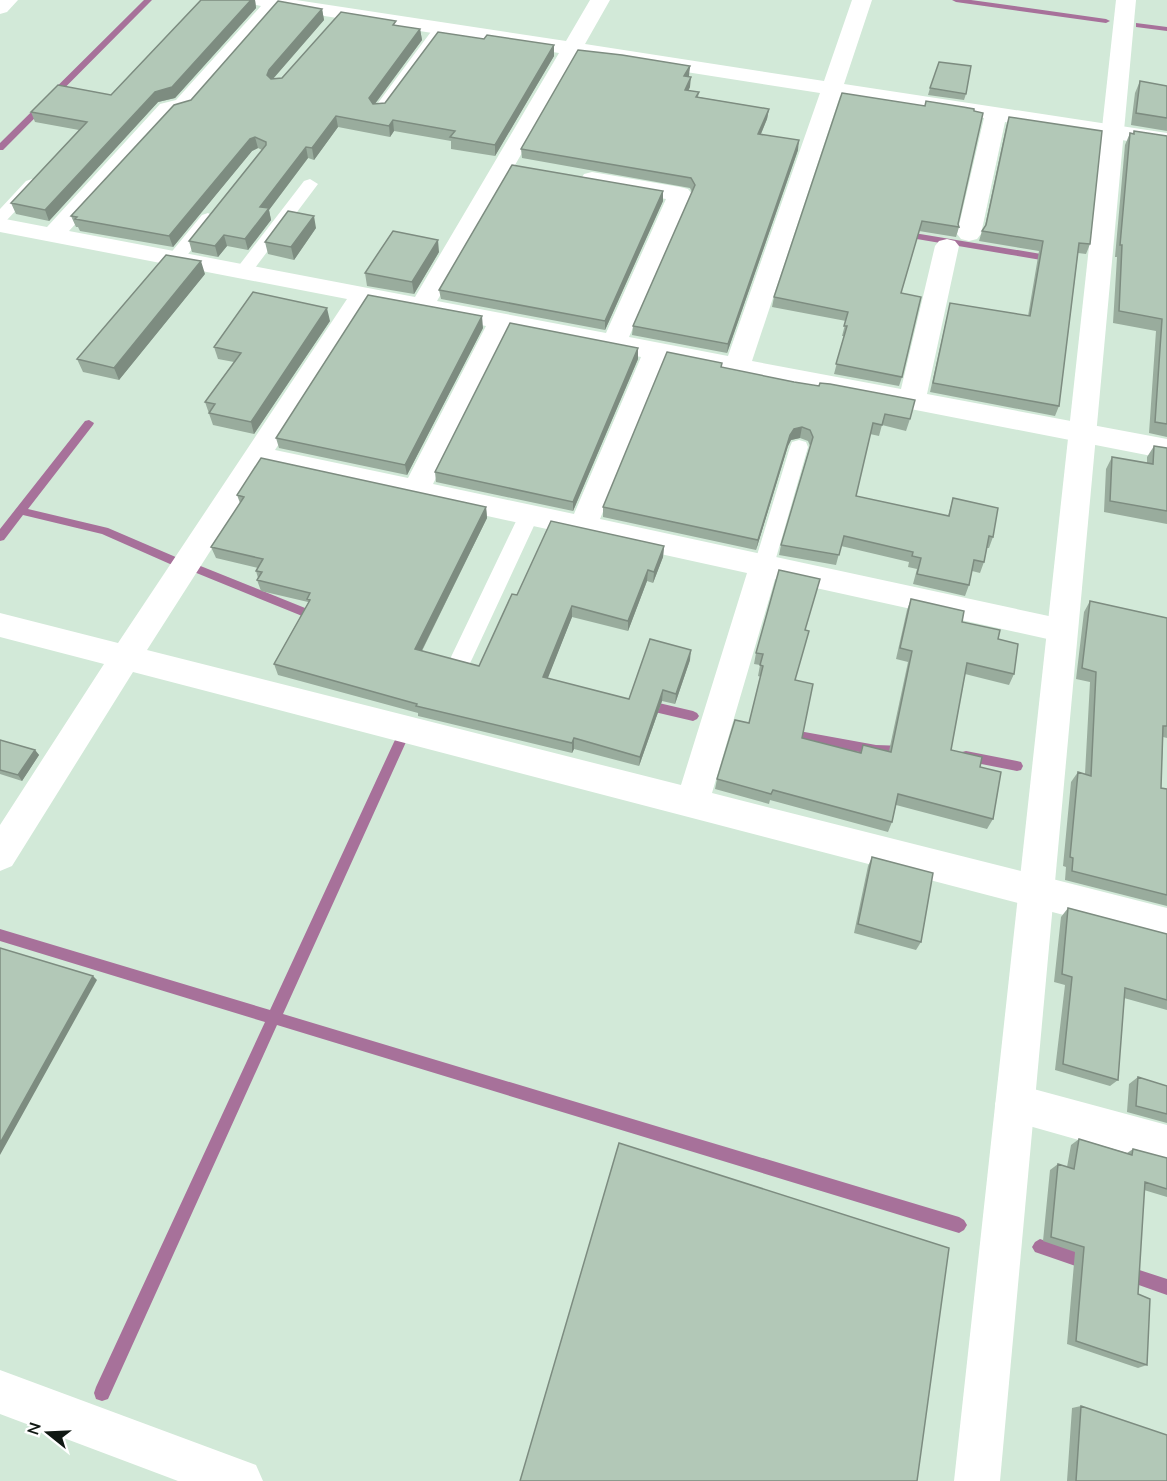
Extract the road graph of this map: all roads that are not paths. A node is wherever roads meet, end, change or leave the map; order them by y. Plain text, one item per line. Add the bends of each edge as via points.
1 (8, 0) edge
2 (600, 0) edge
3 (862, 0) edge
4 (1126, 0) edge
5 (266, 1) edge
6 (0, 8) edge
7 (441, 28) junction
8 (572, 48) junction
9 (832, 88) junction
10 (380, 110) edge
11 (996, 114) junction
12 (1112, 132) junction
13 (1167, 140) edge
14 (505, 164) junction
15 (528, 168) edge
16 (575, 176) edge
17 (40, 177) edge
18 (310, 184) dead end
19 (217, 207) edge
20 (0, 218) edge
21 (0, 225) edge
22 (52, 235) junction
23 (175, 259) junction
24 (243, 272) junction
25 (362, 295) junction
26 (422, 306) junction
27 (501, 322) junction
28 (614, 343) junction
29 (656, 351) junction
30 (737, 367) junction
31 (912, 400) junction
32 (1081, 433) junction
33 (799, 447) dead end
34 (1167, 449) edge
35 (258, 456) junction
36 (416, 490) junction
37 (529, 514) junction
38 (583, 526) junction
39 (764, 565) junction
40 (0, 625) edge
41 (1061, 630) junction
42 (126, 657) junction
43 (462, 657) dead end
44 (692, 804) junction
45 (0, 855) edge
46 (1035, 892) junction
47 (1167, 924) edge
48 (1014, 1104) junction
49 (1167, 1145) edge
50 (0, 1392) edge
51 (240, 1481) edge
52 (977, 1481) edge

1 - 6 street
2 - 8 street
3 - 9 street
4 - 12 street
5 - 7 street via 336,17
5 - 22 street via 184,105 168,109
7 - 8 street
7 - 10 lane
8 - 9 street
8 - 14 street
9 - 11 street
9 - 30 street
11 - 12 street
11 - 31 street
12 - 13 street
12 - 32 street
14 - 15 street
14 - 26 street
16 - 28 street via 680,194
17 - 20 lane
18 - 24 lane
19 - 23 lane
21 - 22 street
22 - 23 street
23 - 24 street
24 - 25 street
25 - 26 street
25 - 35 street
26 - 27 street
27 - 28 street
27 - 36 street
28 - 29 street
29 - 30 street
29 - 38 street
30 - 31 street
31 - 32 street
32 - 34 street
32 - 41 street
33 - 39 lane
35 - 36 street
35 - 42 street
36 - 37 street
37 - 38 street
37 - 43 lane
38 - 39 street
39 - 41 street
39 - 44 street
40 - 42 street
41 - 46 street
42 - 44 street
42 - 45 street
44 - 46 street
46 - 47 street
46 - 48 street
48 - 49 street
48 - 52 street
50 - 51 street

